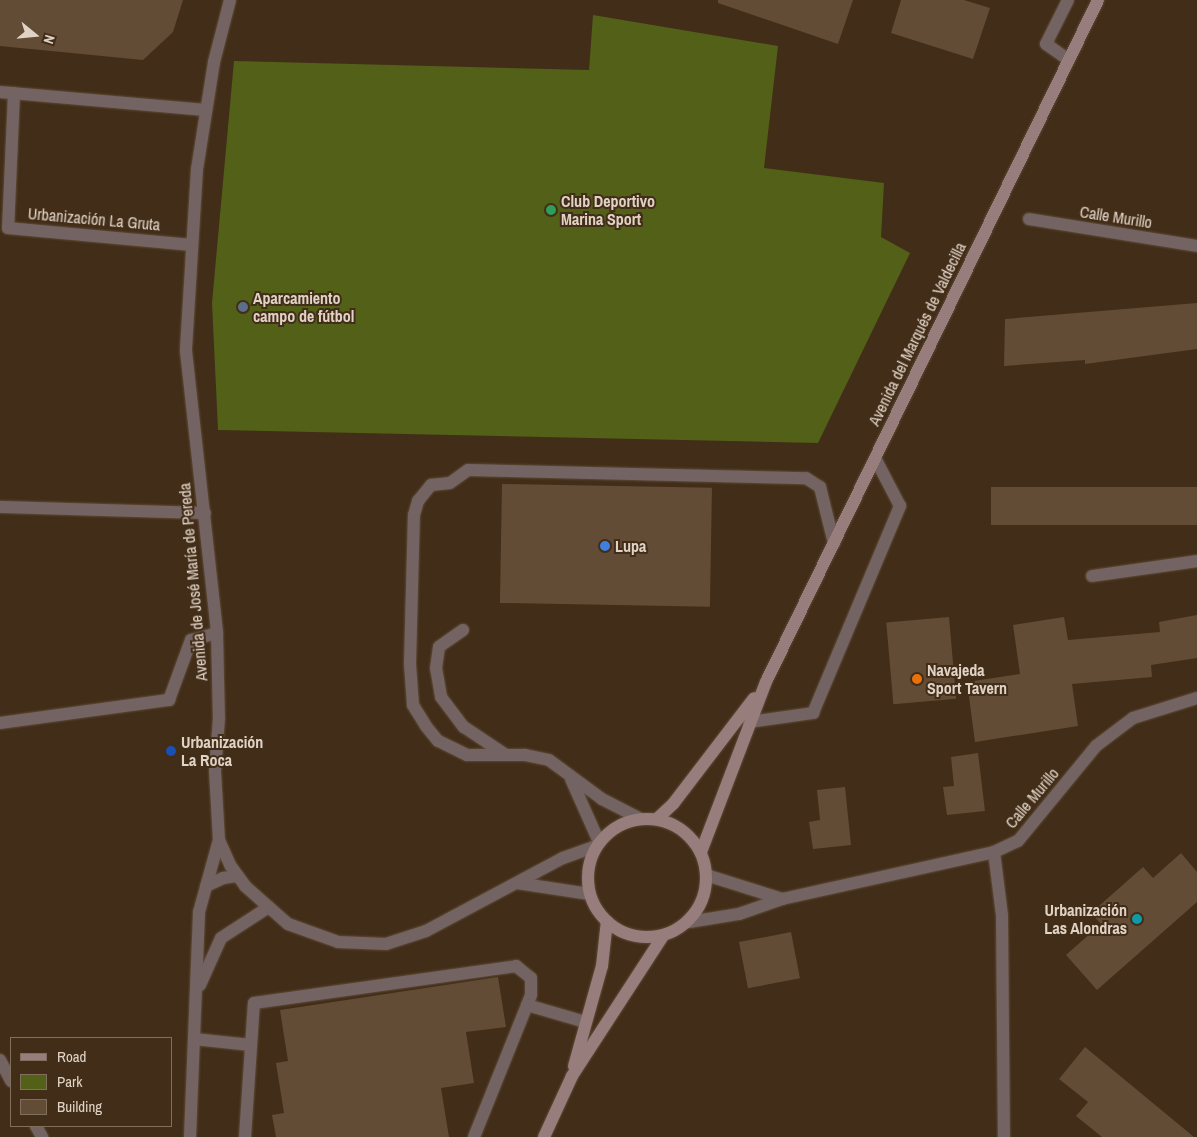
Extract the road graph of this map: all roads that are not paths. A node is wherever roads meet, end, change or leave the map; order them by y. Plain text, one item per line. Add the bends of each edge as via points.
1 (230, 0) edge
2 (1068, 0) edge
3 (1098, 0) edge
4 (1069, 60) junction
5 (0, 92) edge
6 (14, 93) junction
7 (205, 110) junction
8 (1030, 219) dead end
9 (191, 245) junction
10 (1197, 246) edge
11 (875, 458) junction
12 (0, 507) edge
13 (205, 513) junction
14 (834, 543) junction
15 (1197, 561) edge
16 (1092, 576) dead end
17 (463, 630) dead end
18 (217, 633) junction
19 (766, 682) junction
20 (1197, 698) edge
21 (749, 722) junction
22 (0, 723) edge
23 (506, 755) junction
24 (571, 779) junction
25 (639, 818) junction
26 (658, 818) junction
27 (219, 840) junction
28 (598, 844) junction
29 (701, 852) junction
30 (994, 852) junction
31 (706, 875) junction
32 (238, 876) junction
33 (517, 883) junction
34 (206, 886) junction
35 (589, 894) junction
36 (782, 899) junction
37 (269, 907) junction
38 (607, 921) junction
39 (690, 922) junction
40 (663, 936) junction
41 (197, 992) junction
42 (527, 1005) junction
43 (585, 1022) junction
44 (194, 1039) junction
45 (251, 1045) junction
46 (0, 1060) edge
47 (572, 1076) junction
48 (10, 1079) edge
49 (190, 1137) edge
50 (245, 1137) edge
51 (474, 1137) edge
52 (544, 1137) edge
53 (1004, 1137) edge

1 - 7 street, Avenida de José María de Pereda
2 - 4 street via 1046,44
3 - 4 main road, Avenida del Marqués de Valdecilla
4 - 11 main road, Avenida del Marqués de Valdecilla
5 - 6 street
6 - 7 street
6 - 9 street, Urbanización La Gruta via 8,228
7 - 9 street, Avenida de José María de Pereda
8 - 10 street, Calle Murillo
9 - 13 street, Avenida de José María de Pereda via 186,351
11 - 14 main road, Avenida del Marqués de Valdecilla
11 - 21 street via 900,506 813,713
12 - 13 street
13 - 18 street, Avenida de José María de Pereda
14 - 19 main road, Avenida del Marqués de Valdecilla
14 - 23 street via 820,487 806,478 468,470 450,483 431,485 418,500 414,515 410,664 413,705 438,741 453,750 467,755
15 - 16 street
17 - 23 street via 439,647 436,668 441,696 464,728
18 - 22 street via 190,640 169,700
18 - 27 street, Avenida de José María de Pereda via 219,718 215,771
19 - 21 main road, Avenida del Marqués de Valdecilla
19 - 26 main road, Avenida del Marqués de Valdecilla via 673,804
20 - 30 street, Calle Murillo via 1133,718 1096,746 1018,841
21 - 29 main road, Avenida del Marqués de Valdecilla
23 - 24 street via 549,760
24 - 25 street
24 - 28 street
25 - 26 main road
25 - 28 main road via 617,825
26 - 29 main road via 692,837
27 - 32 street, Avenida de José María de Pereda
27 - 34 street
28 - 33 street, Avenida de José María de Pereda via 563,858
28 - 35 main road via 590,860
29 - 31 main road
30 - 36 street, Calle Murillo
30 - 53 street via 1002,915
31 - 36 street
31 - 39 main road via 703,901
32 - 34 street via 223,878
32 - 37 street, Avenida de José María de Pereda
33 - 35 street
33 - 37 street, Avenida de José María de Pereda via 426,931 386,944 338,942 288,924
34 - 41 street via 199,912
35 - 38 main road
36 - 39 street, Calle Murillo via 739,914
37 - 41 street via 221,938
38 - 40 main road via 633,934
38 - 43 main road via 602,966
39 - 40 main road
40 - 47 main road
41 - 44 street
42 - 43 street
42 - 45 street via 531,978 516,966 274,1000 254,1003
42 - 51 street
43 - 47 main road
44 - 45 street
44 - 49 street
45 - 50 street
46 - 48 street
47 - 52 main road

